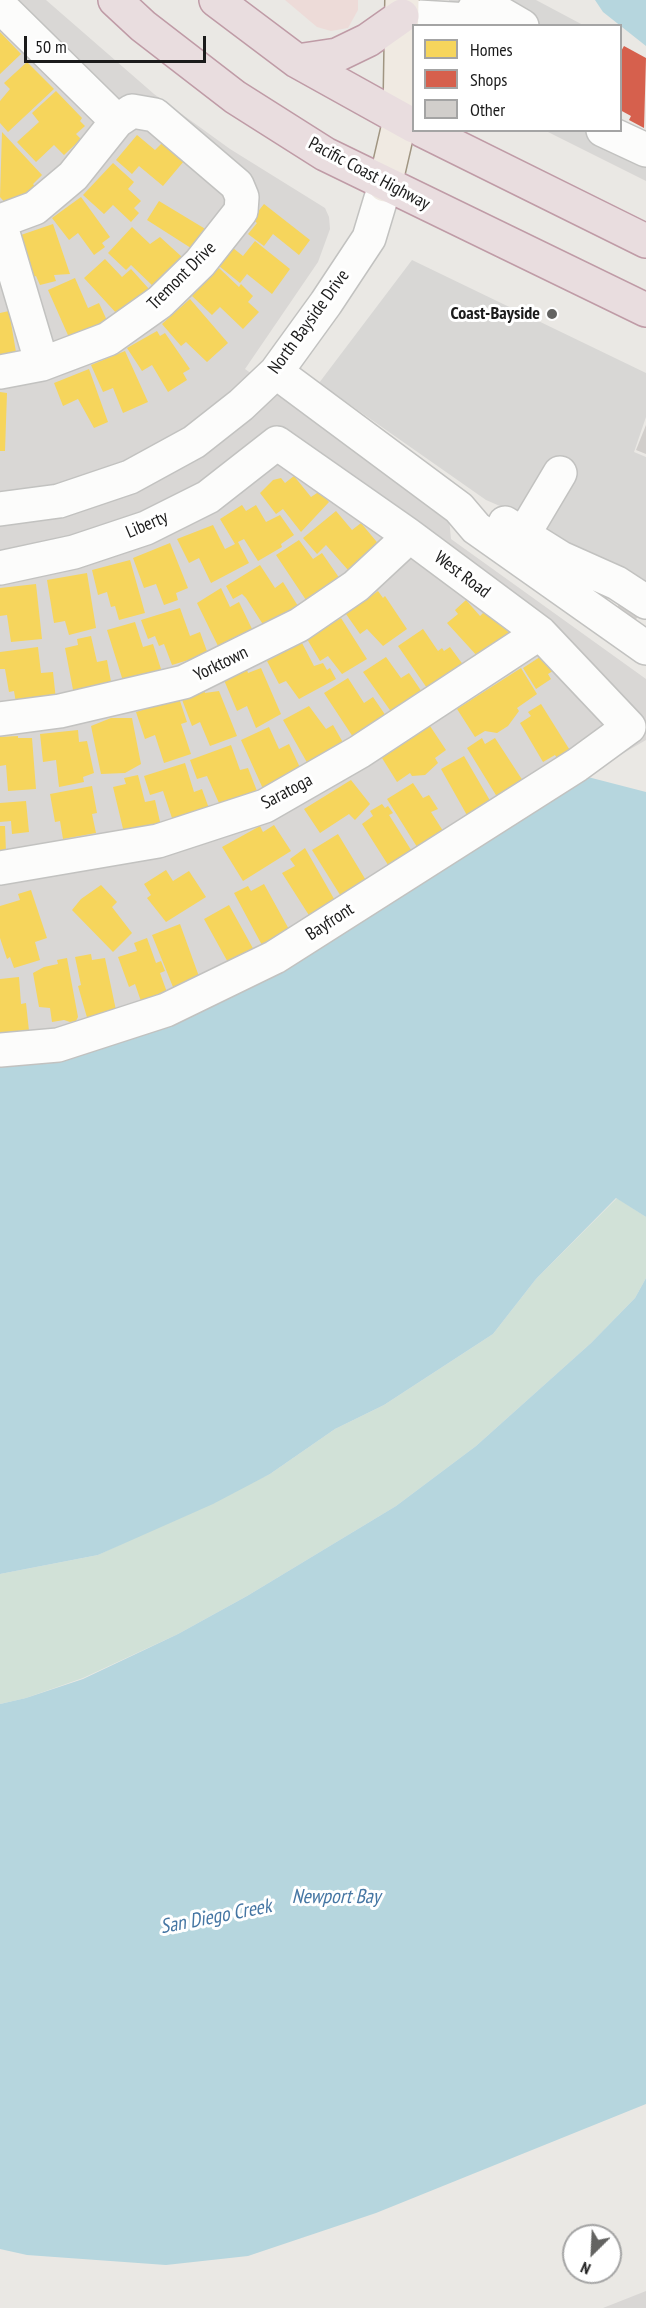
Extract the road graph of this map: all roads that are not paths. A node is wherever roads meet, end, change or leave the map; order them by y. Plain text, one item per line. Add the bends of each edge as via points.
1 (115, 0) edge
2 (220, 1) edge
3 (0, 6) edge
4 (402, 8) edge
5 (474, 12) edge
6 (515, 24) edge
7 (297, 61) junction
8 (117, 121) junction
9 (412, 126) edge
10 (424, 132) edge
11 (607, 132) edge
12 (646, 150) edge
13 (385, 185) junction
14 (0, 222) edge
15 (646, 241) edge
16 (646, 310) edge
17 (42, 364) junction
18 (0, 372) edge
19 (276, 372) junction
20 (277, 443) joint
21 (560, 473) dead end
22 (0, 509) edge
23 (407, 534) junction
24 (518, 544) junction
25 (0, 568) edge
26 (646, 602) edge
27 (540, 633) junction
28 (646, 648) edge
29 (0, 719) edge
30 (629, 727) joint
31 (0, 868) edge
32 (0, 1050) edge

1 - 13 highway, Pacific Coast Highway via 235,97 324,154
2 - 7 highway
3 - 8 street
4 - 5 street
4 - 7 highway via 368,40 336,56
4 - 9 main road
5 - 6 street
7 - 9 highway
8 - 14 street via 73,176 35,208
8 - 17 street, Tremont Drive via 132,111 155,115 237,185 242,197 241,211 200,263 160,302 108,339
9 - 13 main road
10 - 15 highway
11 - 12 street
13 - 16 highway, Pacific Coast Highway
13 - 19 street, North Bayside Drive via 369,238
14 - 17 street
17 - 18 street, Tremont Drive
19 - 22 street, North Bayside Drive via 194,442 130,477 59,501
19 - 24 street via 459,508 485,511
20 - 23 street, West Road
20 - 25 street, Liberty via 208,496 146,528 74,552
21 - 24 street
23 - 27 street, West Road
23 - 29 street, Yorktown via 356,586 299,625 184,682 60,711
24 - 26 street via 561,558 616,583
24 - 28 street
27 - 30 street, West Road
27 - 31 street, Saratoga via 359,752 265,806 158,840
30 - 32 street, Bayfront via 577,765 275,957 166,1010 58,1045

